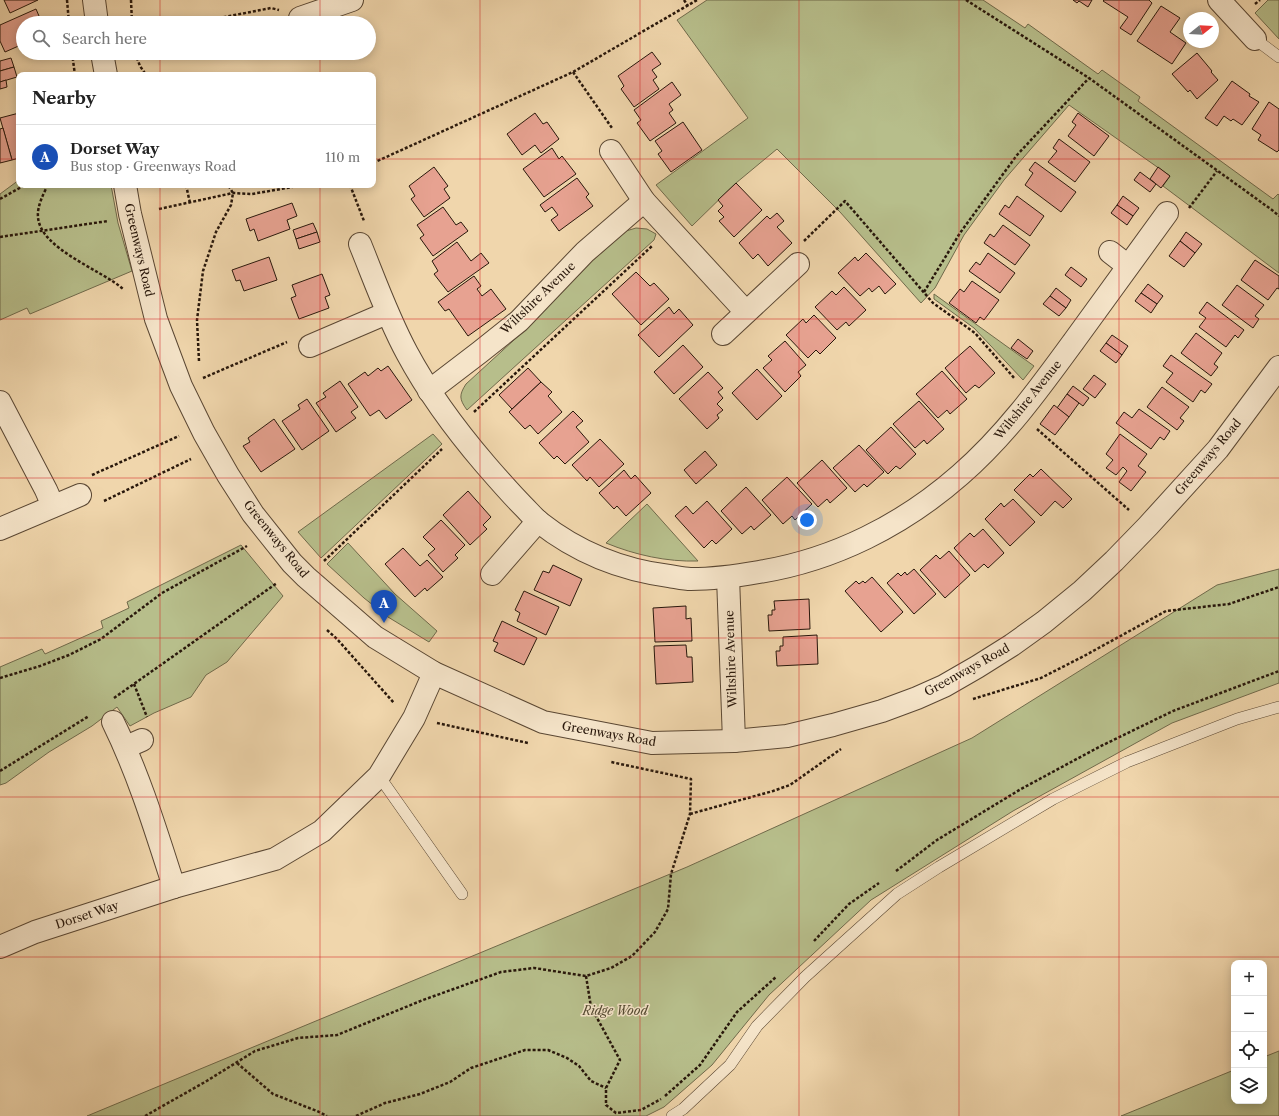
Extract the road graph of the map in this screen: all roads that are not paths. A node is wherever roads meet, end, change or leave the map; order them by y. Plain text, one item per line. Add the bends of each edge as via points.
1 (94, 0) edge
2 (352, 0) edge
3 (1219, 0) edge
4 (96, 16) edge
5 (310, 16) edge
6 (1255, 39) joint
7 (1279, 57) edge
8 (103, 60) edge
9 (105, 72) edge
10 (611, 151) road end
11 (126, 188) edge
12 (644, 200) junction
13 (1167, 213) road end
14 (360, 244) road end
15 (1110, 252) dead end
16 (798, 264) road end
17 (1128, 266) junction
18 (746, 312) junction
19 (387, 313) junction
20 (723, 334) dead end
21 (310, 346) road end
22 (1279, 367) edge
23 (428, 391) junction
24 (0, 402) edge
25 (80, 494) road end
26 (53, 506) junction
27 (538, 522) junction
28 (0, 529) edge
29 (492, 574) dead end
30 (728, 577) junction
31 (434, 673) junction
32 (1279, 707) edge
33 (111, 712) road end
34 (734, 741) junction
35 (379, 776) junction
36 (174, 887) junction
37 (462, 894) dead end
38 (0, 947) edge
39 (672, 1116) edge

1 - 4 street
2 - 5 street
3 - 6 street
6 - 7 lane
8 - 9 street
10 - 12 street
11 - 31 street, Greenways Road via 156,319 191,382 204,433 236,488 253,514 306,577 375,637
12 - 18 street
12 - 23 street, Wiltshire Avenue via 585,252 519,321
13 - 17 street, Wiltshire Avenue
14 - 19 street, Wiltshire Avenue
15 - 17 street
16 - 18 street
17 - 30 street, Wiltshire Avenue via 1026,406 986,451 926,503 889,527 853,545 779,569
18 - 20 street
19 - 21 street
19 - 23 street, Wiltshire Avenue
22 - 34 street, Greenways Road via 1218,449 1148,526 1114,562 1044,622 944,686 882,711 788,736
23 - 27 street, Wiltshire Avenue via 457,431
24 - 26 street
25 - 26 street
26 - 28 street
27 - 29 street
27 - 30 street, Wiltshire Avenue via 570,544 606,561 639,571 689,579
30 - 34 street, Wiltshire Avenue
31 - 34 street, Greenways Road via 543,722 652,744
31 - 35 street, Dorset Way via 414,718
32 - 39 lane via 1237,719 1127,762 1053,799 939,866 897,894 806,977 757,1026 730,1064 683,1110
33 - 36 street via 134,743 146,803
35 - 36 street, Dorset Way via 322,831 275,859
35 - 37 lane
36 - 38 street, Dorset Way via 35,932

